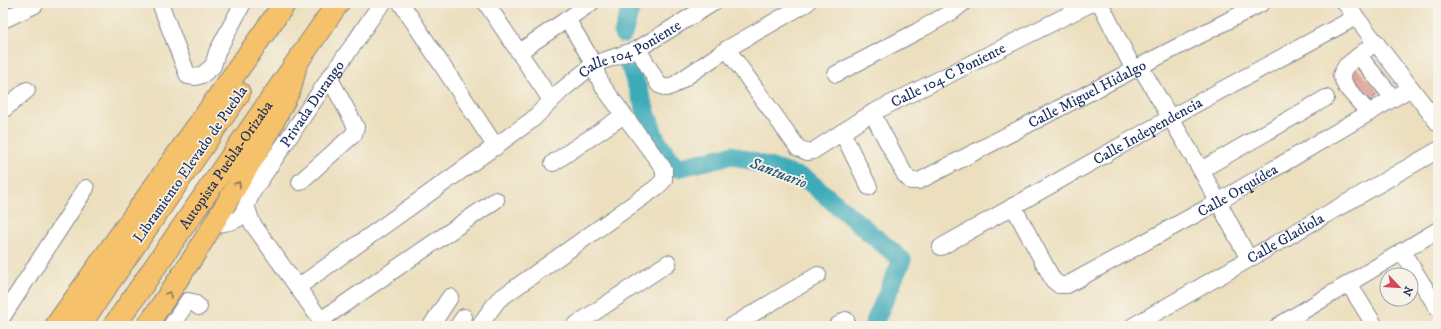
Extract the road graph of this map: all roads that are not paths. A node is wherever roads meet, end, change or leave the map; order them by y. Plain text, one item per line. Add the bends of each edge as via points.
1 (160, 3) edge
2 (243, 3) edge
3 (285, 3) edge
4 (301, 3) edge
5 (320, 3) edge
6 (338, 3) edge
7 (383, 3) edge
8 (401, 3) edge
9 (486, 3) edge
10 (592, 3) edge
11 (714, 3) edge
12 (807, 3) edge
13 (963, 3) edge
14 (1092, 3) edge
15 (1100, 3) edge
16 (1262, 3) edge
17 (1345, 3) edge
18 (35, 5) dead end
19 (1356, 17) junction
20 (567, 19) junction
21 (3, 20) edge
22 (1376, 42) junction
23 (638, 49) junction
24 (727, 49) junction
25 (519, 52) junction
26 (1359, 56) junction
27 (299, 58) junction
28 (594, 64) junction
29 (1137, 68) junction
30 (836, 74) dead end
31 (329, 77) junction
32 (1411, 88) junction
33 (27, 90) dead end
34 (1326, 98) dead end
35 (1393, 98) junction
36 (551, 100) junction
37 (3, 110) edge
38 (872, 113) junction
39 (1368, 113) junction
40 (624, 115) junction
41 (1170, 118) junction
42 (1438, 123) edge
43 (842, 132) junction
44 (496, 147) junction
45 (1438, 150) edge
46 (553, 163) dead end
47 (1201, 170) junction
48 (300, 182) dead end
49 (869, 187) dead end
50 (86, 188) dead end
51 (496, 200) dead end
52 (1218, 202) junction
53 (1012, 206) junction
54 (247, 208) junction
55 (215, 224) junction
56 (1438, 230) edge
57 (941, 247) dead end
58 (1402, 251) junction
59 (1249, 259) junction
60 (668, 262) dead end
61 (818, 275) dead end
62 (1349, 284) junction
63 (298, 287) junction
64 (450, 297) dead end
65 (199, 307) dead end
66 (1438, 309) edge
67 (3, 316) edge
68 (323, 323) edge
69 (1289, 323) edge
70 (56, 326) edge
71 (68, 326) edge
72 (79, 326) edge
73 (98, 326) edge
74 (114, 326) edge
75 (147, 326) edge
76 (171, 326) edge
77 (431, 326) edge
78 (479, 326) edge
79 (574, 326) edge
80 (732, 326) edge
81 (1133, 326) edge
82 (1375, 326) edge

1 - 2 street via 188,76 196,77 213,66 217,52
3 - 70 highway
3 - 71 highway via 255,60
4 - 72 highway, Libramiento Elevado de Puebla
5 - 73 highway, Libramiento Elevado de Puebla
6 - 27 highway, Autopista Puebla-Orizaba
7 - 31 street, Privada Durango
8 - 44 street
9 - 25 street
10 - 20 street
11 - 23 street, Calle 104 Poniente
12 - 24 street
13 - 30 street via 918,31
14 - 38 street, Calle 104 C Poniente
15 - 29 street
16 - 29 street, Calle Miguel Hidalgo
17 - 19 street
18 - 21 street
19 - 22 street
19 - 41 street, Calle Independencia
20 - 25 street
20 - 28 street
22 - 26 street
22 - 32 street
23 - 24 street via 660,85 667,88
23 - 28 street, Calle 104 Poniente
24 - 43 street, Calle 104 C Poniente via 798,148 807,152 813,151
25 - 36 street
26 - 35 street
26 - 39 street via 1346,66 1341,75 1342,81
55 -> 27 main road via 263,143 291,89
27 - 74 highway, Autopista Puebla-Orizaba
28 - 36 street, Calle 104 Poniente
28 - 40 street via 604,88
29 - 38 street, Calle Miguel Hidalgo via 919,181 911,181 905,175
29 - 41 street
31 - 48 street via 356,127 354,134
31 - 54 street, Privada Durango via 253,191
32 - 35 street, Calle Orquídea
32 - 42 street
33 - 37 street
34 - 47 street
35 - 39 street, Calle Orquídea
36 - 44 street, Calle 104 Poniente via 532,120
38 - 43 street, Calle 104 C Poniente
39 - 52 street, Calle Orquídea
40 - 46 street
40 - 78 street via 664,169 664,180 498,300
41 - 47 street
41 - 53 street, Calle Independencia
43 - 49 street
44 - 63 street, Calle 104 Poniente
45 - 59 street, Calle Gladiola
47 - 52 street
50 - 67 street
51 - 68 street
52 - 53 street, Calle Orquídea via 1067,285 1060,285 1053,280
52 - 59 street
53 - 57 street, Calle Independencia
54 - 55 street via 238,220 232,223
54 - 63 street via 252,222
75 -> 55 main road
56 - 58 street
58 - 62 street
58 - 66 street
59 - 81 street, Calle Gladiola
60 - 79 street
61 - 80 street
62 - 69 street
62 - 82 street
63 - 68 street
64 - 77 street
65 - 76 street via 193,302 188,302

